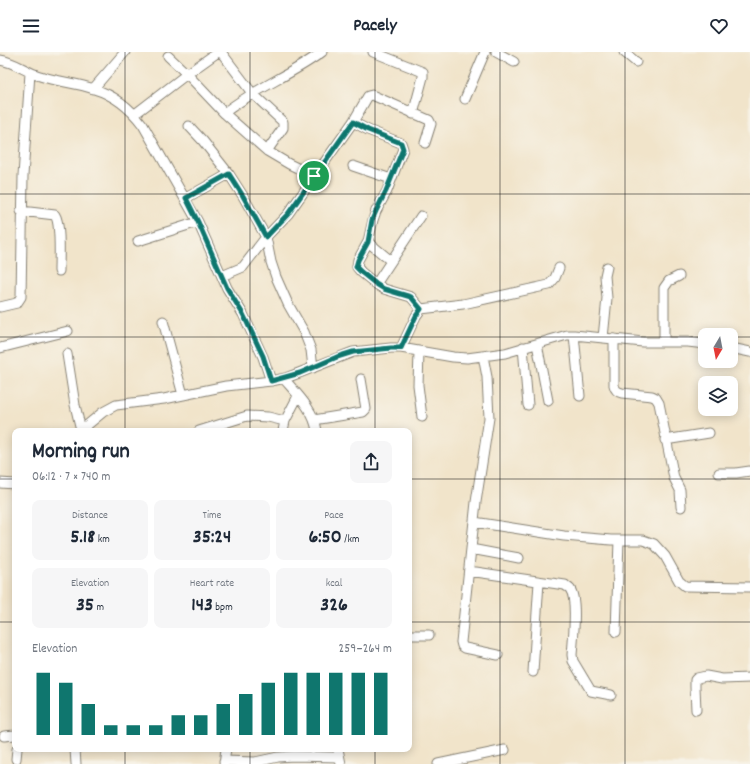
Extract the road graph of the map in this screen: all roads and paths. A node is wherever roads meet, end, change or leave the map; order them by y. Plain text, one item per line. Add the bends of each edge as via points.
1 (125, 52) edge
2 (219, 52) edge
3 (322, 52) edge
4 (373, 52) edge
5 (485, 52) edge
6 (496, 52) edge
7 (624, 52) edge
8 (168, 56) dead end
9 (0, 60) edge
10 (514, 62) dead end
11 (636, 62) dead end
12 (30, 72) junction
13 (187, 74) junction
14 (93, 89) junction
15 (252, 93) junction
16 (465, 99) dead end
17 (224, 113) junction
18 (135, 114) junction
19 (413, 114) junction
20 (353, 122) junction
21 (189, 126) dead end
22 (425, 143) dead end
23 (267, 151) junction
24 (353, 166) dead end
25 (229, 174) junction
26 (314, 176) junction
27 (391, 179) junction
28 (186, 198) junction
29 (21, 211) junction
30 (420, 216) dead end
31 (198, 222) junction
32 (266, 237) junction
33 (138, 241) dead end
34 (368, 242) junction
35 (391, 261) junction
36 (607, 267) dead end
37 (559, 268) dead end
38 (59, 271) dead end
39 (222, 276) junction
40 (679, 276) dead end
41 (376, 284) junction
42 (0, 307) edge
43 (421, 309) junction
44 (163, 321) dead end
45 (68, 331) dead end
46 (574, 335) junction
47 (603, 338) junction
48 (614, 339) junction
49 (664, 342) junction
50 (698, 343) edge
51 (537, 344) junction
52 (523, 347) junction
53 (0, 348) edge
54 (401, 348) junction
55 (738, 349) edge
56 (419, 352) junction
57 (750, 352) edge
58 (67, 354) dead end
59 (484, 356) junction
60 (313, 368) junction
61 (284, 378) junction
62 (361, 379) dead end
63 (271, 381) junction
64 (183, 395) junction
65 (298, 396) junction
66 (580, 396) dead end
67 (548, 400) dead end
68 (528, 405) dead end
69 (422, 417) dead end
70 (314, 420) junction
71 (285, 421) junction
72 (79, 428) edge
73 (84, 428) edge
74 (209, 428) edge
75 (284, 428) edge
76 (316, 428) edge
77 (709, 433) dead end
78 (666, 440) junction
79 (750, 472) edge
80 (720, 473) dead end
81 (0, 483) edge
82 (12, 484) edge
83 (681, 507) dead end
84 (474, 522) junction
85 (619, 540) junction
86 (471, 549) junction
87 (519, 558) dead end
88 (469, 571) junction
89 (539, 582) junction
90 (750, 587) edge
91 (616, 632) dead end
92 (412, 635) edge
93 (429, 635) dead end
94 (498, 654) dead end
95 (533, 672) dead end
96 (750, 678) edge
97 (611, 695) dead end
98 (696, 710) dead end
99 (12, 735) edge
100 (4, 736) dead end
101 (505, 750) dead end
102 (17, 752) edge
103 (76, 752) edge
104 (226, 752) edge
105 (339, 757) edge
106 (16, 759) dead end
107 (224, 763) edge
108 (76, 764) edge
109 (438, 764) edge

1 - 14 street
2 - 13 street
2 - 15 street
3 - 15 street via 306,64
4 - 19 street via 423,72
5 - 16 street
6 - 10 street
7 - 11 street
8 - 13 street
9 - 12 street via 16,64
12 - 14 street
12 - 29 street
13 - 17 street
13 - 18 street
14 - 18 street via 105,93
15 - 17 street
15 - 23 street via 284,125
17 - 23 street
18 - 28 street
19 - 20 street via 370,95
19 - 22 street via 430,122
20 - 26 street
20 - 27 street via 401,143 403,149
21 - 25 street
23 - 26 street
24 - 27 street
25 - 28 street
25 - 32 street
26 - 32 street via 288,214
27 - 34 street via 372,220
28 - 31 street
29 - 38 street via 55,215 57,218
29 - 42 street via 21,297 17,303
30 - 35 street
31 - 33 street
31 - 39 street
32 - 39 street via 243,267
32 - 60 street via 276,277 311,350
34 - 35 street
34 - 41 street via 356,267
35 - 41 street
36 - 47 street
37 - 43 street via 549,285 463,304
39 - 63 street via 263,356
40 - 49 street via 669,281 664,288
41 - 43 street via 411,297
43 - 54 street
44 - 64 street
45 - 53 street
46 - 47 street
46 - 51 street
46 - 66 street
47 - 48 street
48 - 49 street
48 - 78 street via 615,388 622,393 645,394 656,398
49 - 50 street
51 - 52 street
51 - 67 street
52 - 59 street
52 - 68 street
54 - 56 street
54 - 60 street via 353,352
55 - 57 street
56 - 59 street via 453,357
56 - 69 street via 418,385
58 - 72 street
59 - 84 street via 489,418
60 - 61 street
61 - 63 street
61 - 65 street
62 - 70 street via 366,404 363,412
63 - 64 street via 226,386
64 - 73 street via 116,405
65 - 70 street
65 - 71 street
70 - 76 street
71 - 74 street via 247,416
71 - 75 street
77 - 78 street
78 - 83 street via 674,478 680,490
79 - 80 street
81 - 82 street
84 - 85 street via 564,536
84 - 86 street
85 - 90 street via 643,540 654,544 685,586
85 - 91 street
86 - 87 street
86 - 88 street
88 - 89 street
88 - 94 street via 462,624 462,646
89 - 95 street
89 - 97 street via 570,588 574,609 573,661 591,691
92 - 93 street
96 - 98 street via 697,678 694,687
99 - 100 street
101 - 109 street
102 - 106 street
103 - 108 street
104 - 107 street
105 - 107 street via 274,757 255,762

